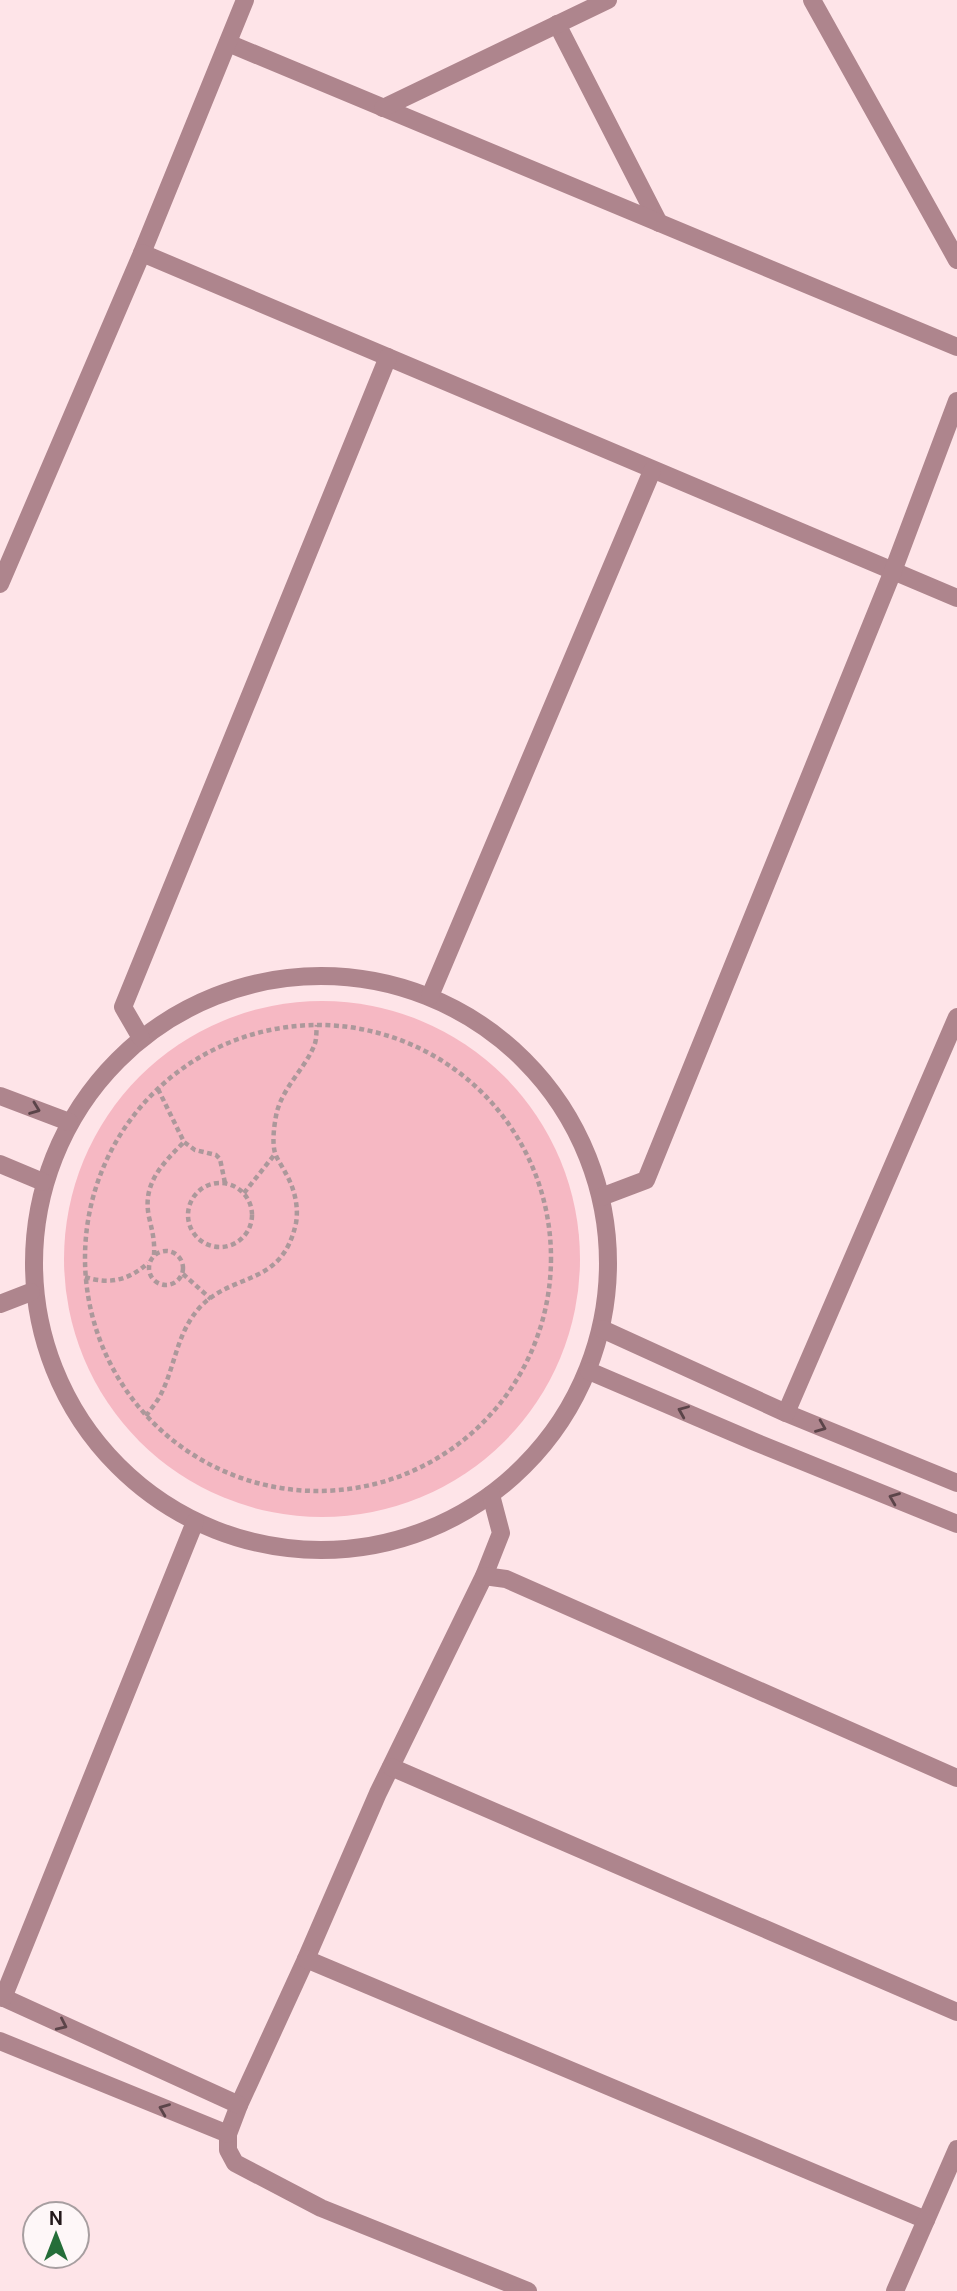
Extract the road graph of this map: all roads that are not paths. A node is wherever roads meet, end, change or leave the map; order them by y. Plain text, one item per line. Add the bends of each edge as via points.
1 (245, 0) edge
2 (608, 0) edge
3 (812, 0) edge
4 (558, 24) junction
5 (228, 43) junction
6 (383, 108) junction
7 (659, 223) junction
8 (142, 253) junction
9 (957, 260) edge
10 (957, 347) edge
11 (388, 357) junction
12 (957, 401) edge
13 (652, 471) junction
14 (894, 571) junction
15 (0, 584) edge
16 (957, 598) edge
17 (430, 996) junction
18 (957, 1017) edge
19 (141, 1038) junction
20 (0, 1096) edge
21 (69, 1122) junction
22 (0, 1164) edge
23 (43, 1182) junction
24 (601, 1197) junction
25 (31, 1292) junction
26 (0, 1304) edge
27 (602, 1329) junction
28 (589, 1371) junction
29 (786, 1413) junction
30 (957, 1483) edge
31 (491, 1495) junction
32 (195, 1522) junction
33 (957, 1524) edge
34 (484, 1576) junction
35 (391, 1768) junction
36 (957, 1778) edge
37 (306, 1959) junction
38 (2, 1997) edge
39 (957, 2012) edge
40 (0, 2041) edge
41 (239, 2105) junction
42 (228, 2134) junction
43 (957, 2148) edge
44 (926, 2220) junction
45 (528, 2291) edge
46 (895, 2291) edge

1 - 5 street
2 - 4 street
3 - 9 street
4 - 6 street
4 - 7 street
5 - 6 street
5 - 8 street
6 - 7 street
7 - 10 street
8 - 11 street
8 - 15 street
11 - 13 street
11 - 19 street via 123,1007
12 - 14 street
13 - 14 street
13 - 17 street
14 - 16 street
14 - 24 street via 646,1180
17 - 19 street via 372,979 310,975 250,984 193,1005
17 - 24 street via 480,1023 525,1059 561,1102 588,1153
18 - 29 street
19 - 21 street via 101,1077
20 -> 21 street
21 - 23 street
22 - 23 street
23 - 25 street via 35,1220
24 - 27 street via 610,1268
25 - 26 street
25 - 32 street via 60,1386 94,1441 140,1488
27 - 28 street
27 - 29 street
28 - 31 street via 549,1440
33 -> 28 street
29 -> 30 street
31 - 32 street via 438,1526 378,1545 316,1550 254,1543
31 - 34 street via 501,1533
32 - 38 street
34 - 35 street
34 - 36 street via 506,1580
35 - 37 street
35 - 39 street
37 - 41 street
37 - 44 street
38 -> 41 street
42 -> 40 street
41 - 42 street
42 - 45 street via 228,2150 235,2163 248,2170 321,2208
43 - 44 street
44 - 46 street

